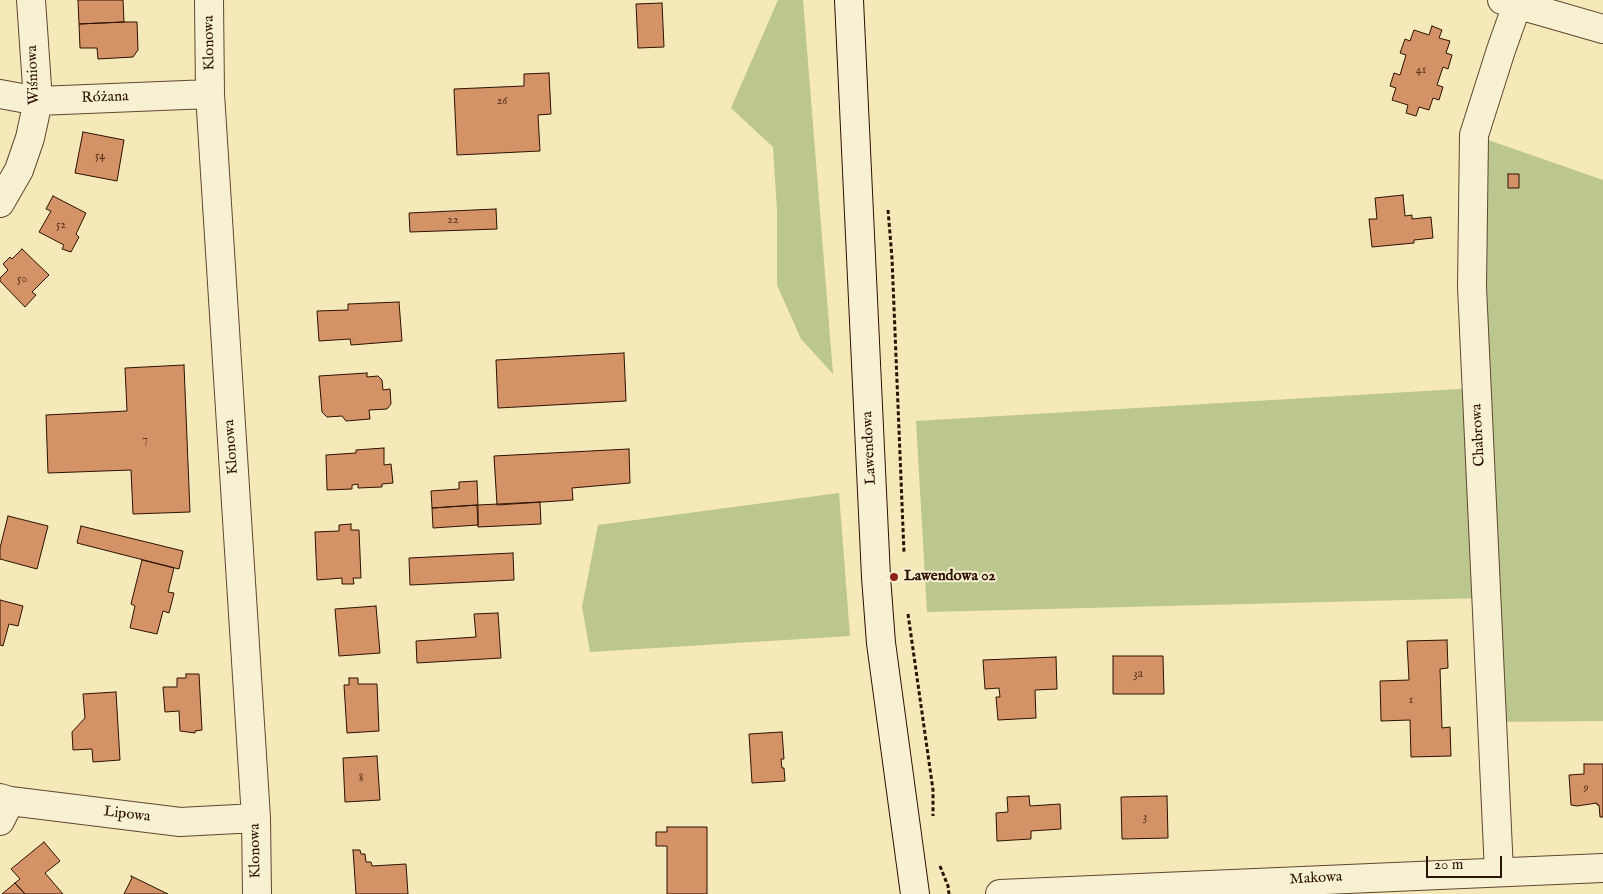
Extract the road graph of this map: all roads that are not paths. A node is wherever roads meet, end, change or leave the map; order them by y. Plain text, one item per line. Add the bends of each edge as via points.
1 (31, 0) edge
2 (209, 0) edge
3 (849, 0) edge
4 (1509, 2) edge
5 (1603, 28) edge
6 (0, 94) edge
7 (210, 94) junction
8 (38, 101) junction
9 (0, 203) edge
10 (3, 807) edge
11 (256, 818) junction
12 (1603, 868) edge
13 (1499, 872) junction
14 (257, 894) edge
15 (915, 894) edge
16 (1000, 894) edge

1 - 8 street, Wiśniowa
2 - 7 street, Klonowa
3 - 15 street, Lawendowa via 880,634
4 - 5 street
4 - 13 street, Chabrowa via 1501,50 1474,135 1472,286
6 - 8 street, Różana
7 - 8 street, Różana
7 - 11 street, Klonowa
8 - 9 street, Wiśniowa via 19,170
10 - 11 street, Lipowa via 180,822
11 - 14 street, Klonowa
12 - 13 street, Makowa
13 - 16 street, Makowa

